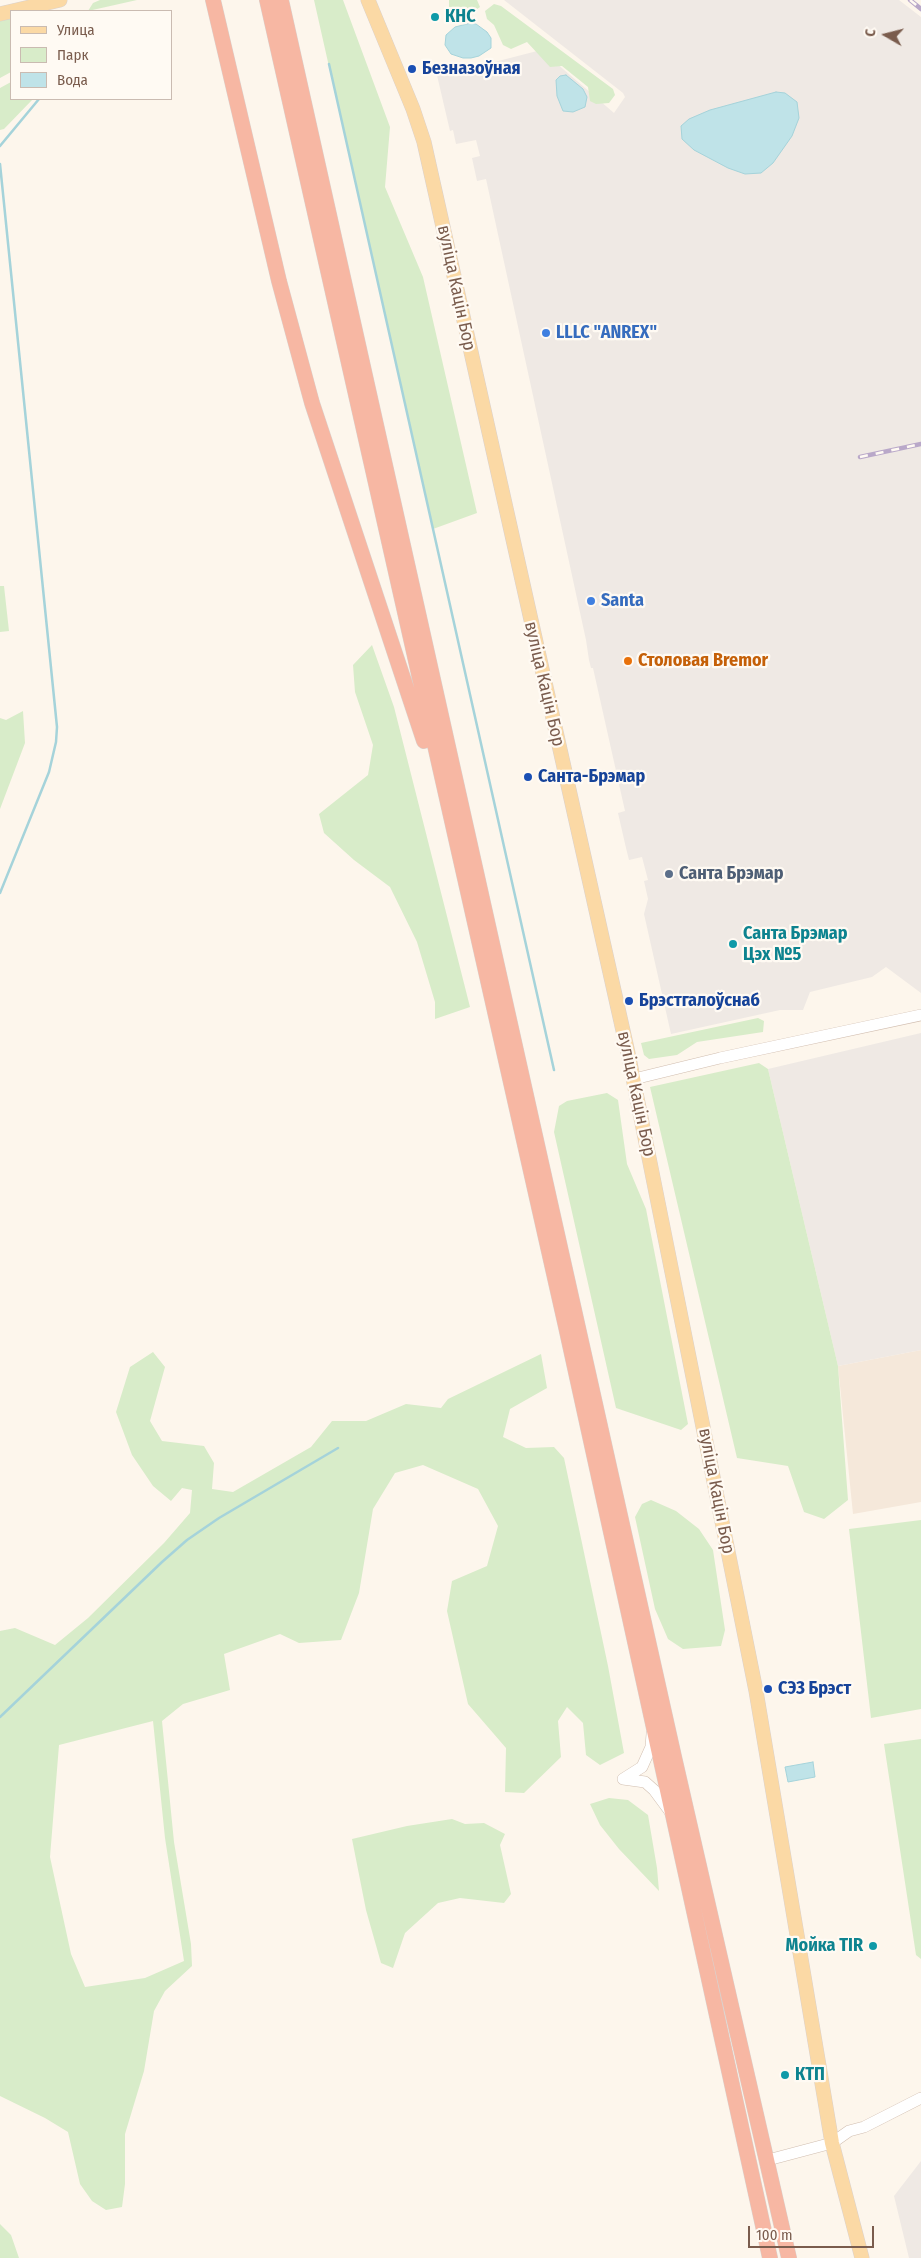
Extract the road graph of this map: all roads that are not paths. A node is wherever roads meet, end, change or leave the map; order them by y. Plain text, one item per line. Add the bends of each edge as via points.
1 (60, 0) edge
2 (214, 0) edge
3 (267, 0) edge
4 (281, 0) edge
5 (368, 0) edge
6 (17, 10) edge
7 (454, 834) junction
8 (921, 1015) edge
9 (634, 1079) junction
10 (654, 1725) junction
11 (674, 1818) junction
12 (921, 2098) edge
13 (832, 2143) junction
14 (768, 2160) junction
15 (770, 2258) edge
16 (789, 2258) edge
17 (862, 2258) edge

1 - 6 main road
2 - 7 highway via 279,281 312,403
3 - 7 highway
4 - 14 highway via 671,1742
5 - 9 main road, вуліца Кацін Бор via 424,142
7 - 10 highway
8 - 9 street
9 - 13 main road, вуліца Кацін Бор via 756,1691
10 - 11 highway
10 - 11 street via 642,1767 623,1779 645,1782
11 - 15 highway
12 - 13 street via 864,2127 849,2131
13 - 14 street
13 - 17 main road, вуліца Кацін Бор
14 - 16 highway

